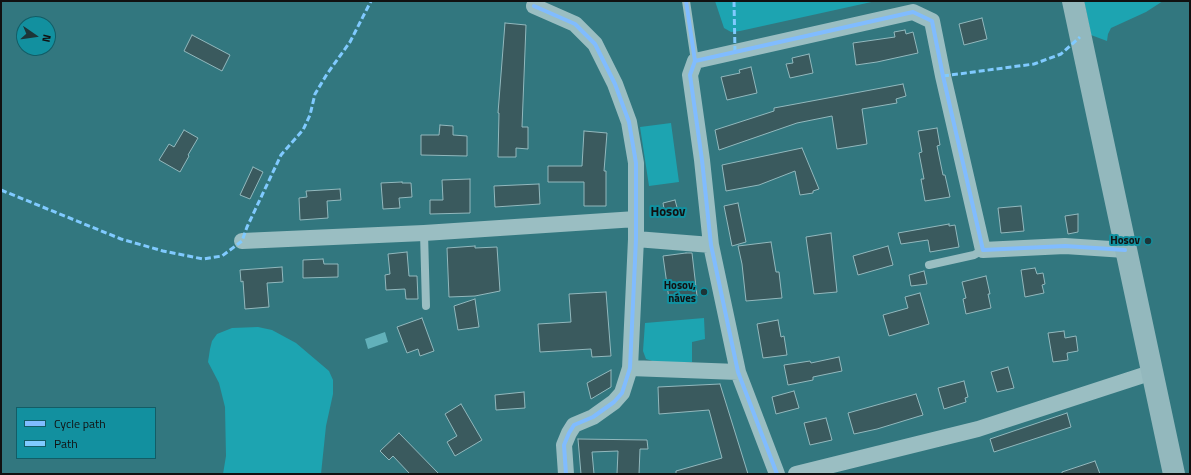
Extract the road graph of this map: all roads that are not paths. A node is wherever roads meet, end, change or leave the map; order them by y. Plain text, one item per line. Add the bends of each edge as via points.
1 (686, 1) edge
2 (1073, 1) edge
3 (534, 6) dead end
4 (695, 61) junction
5 (636, 219) junction
6 (424, 233) junction
7 (636, 239) junction
8 (242, 241) dead end
9 (711, 246) junction
10 (983, 250) junction
11 (1125, 250) junction
12 (929, 265) dead end
13 (426, 306) dead end
14 (630, 368) junction
15 (738, 372) junction
16 (1153, 372) junction
17 (566, 474) edge
18 (777, 474) edge
19 (796, 474) edge
20 (1174, 474) edge

1 - 4 lane
2 - 11 main road
3 - 5 street via 575,24 595,44 615,84 629,122 636,162
4 - 9 street via 690,75
4 - 10 street via 914,12 932,21
5 - 6 street
5 - 7 street
6 - 8 street
6 - 13 lane
7 - 9 street
7 - 14 street
9 - 15 street
10 - 11 street via 1064,246
10 - 12 lane via 974,255
11 - 16 main road
14 - 15 street
14 - 17 street via 622,393 614,402 593,417 574,426 569,433 564,445
15 - 18 street
16 - 19 street via 978,429
16 - 20 main road

